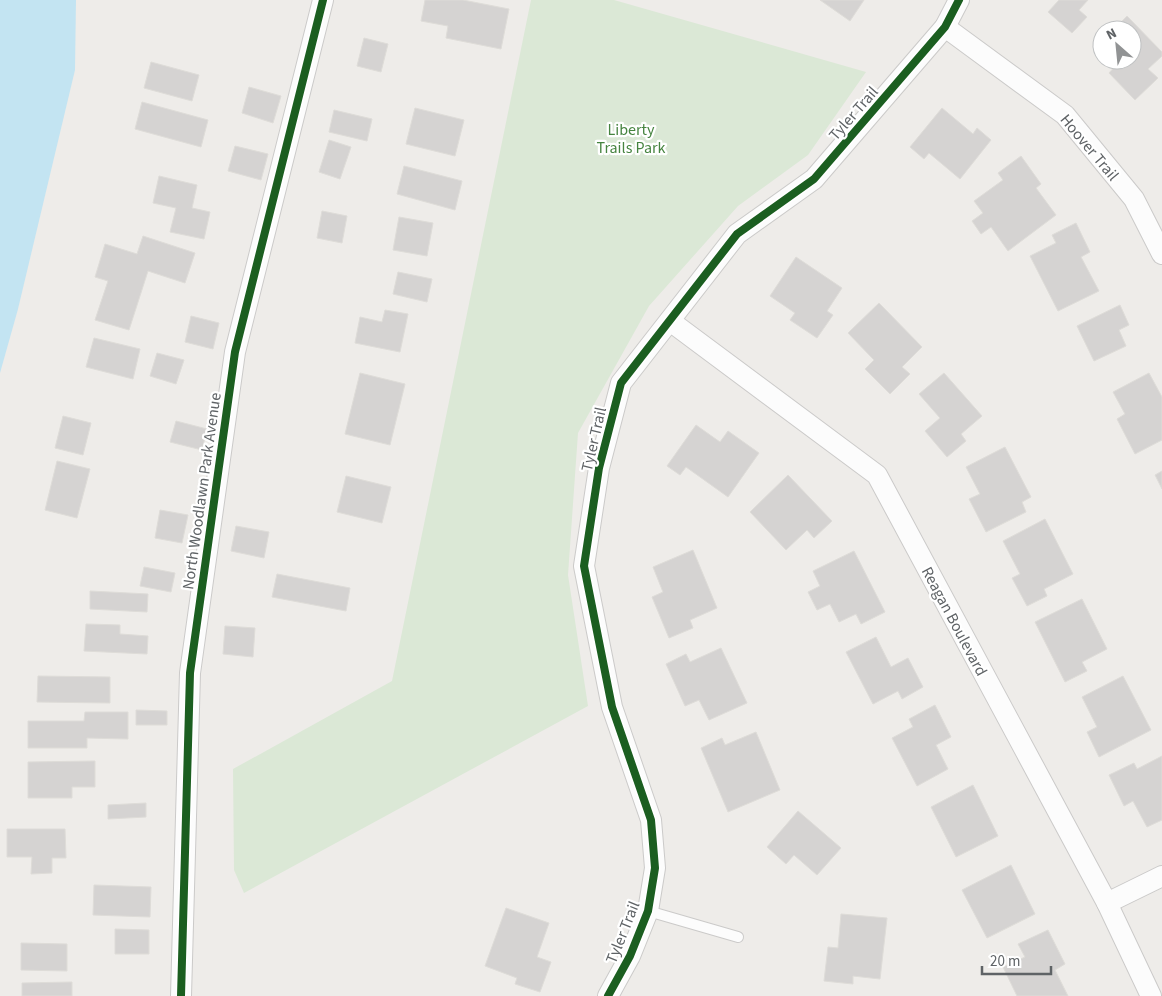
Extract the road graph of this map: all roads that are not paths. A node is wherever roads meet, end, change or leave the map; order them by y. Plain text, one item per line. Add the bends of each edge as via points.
1 (323, 0) edge
2 (959, 0) edge
3 (945, 26) junction
4 (1162, 254) edge
5 (670, 321) junction
6 (1162, 876) edge
7 (1107, 903) junction
8 (648, 911) junction
9 (738, 937) dead end
10 (181, 996) edge
11 (608, 996) edge
12 (1151, 996) edge

1 - 10 street, North Woodlawn Park Avenue via 235,352 190,673
2 - 3 street, Tyler Trail
3 - 4 street, Hoover Trail via 1065,115 1134,199
3 - 5 street, Tyler Trail via 814,179 738,234
5 - 7 street, Reagan Boulevard via 877,475
5 - 8 street, Tyler Trail via 621,383 599,468 584,566 612,708 651,820 655,868
6 - 7 street
7 - 12 street, Reagan Boulevard
8 - 9 lane
8 - 11 street, Tyler Trail via 630,956

